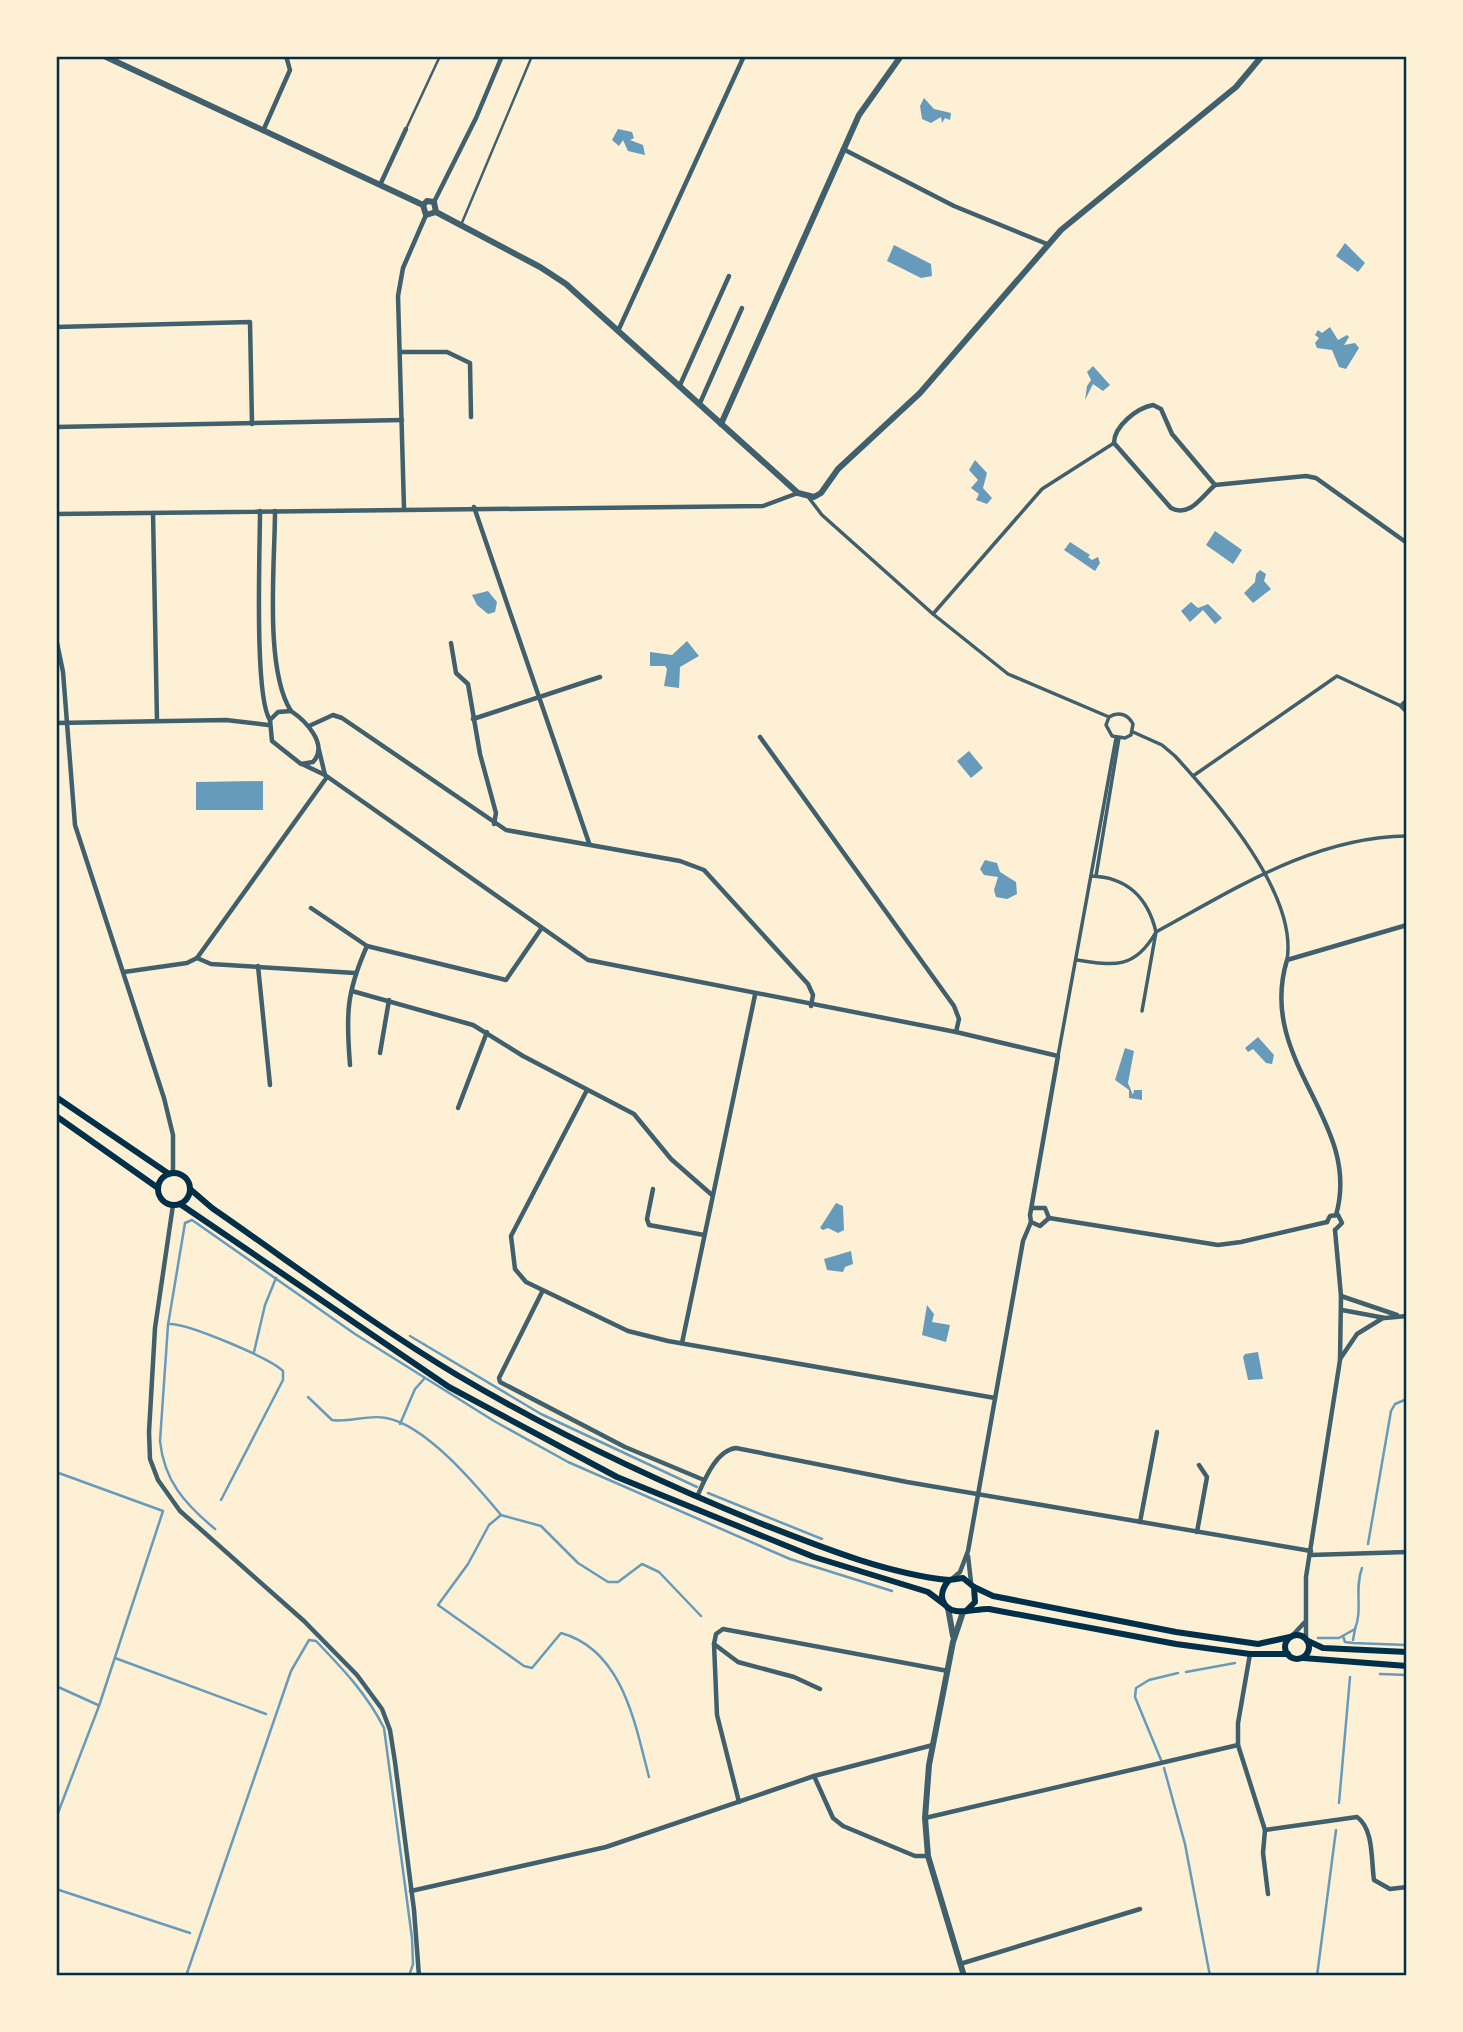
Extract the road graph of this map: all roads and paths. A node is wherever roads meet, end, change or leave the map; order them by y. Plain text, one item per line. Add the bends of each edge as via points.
1 (104, 56) edge
2 (286, 56) edge
3 (440, 56) edge
4 (502, 56) edge
5 (532, 56) edge
6 (744, 56) edge
7 (901, 56) edge
8 (1262, 56) edge
9 (407, 129) joint
10 (262, 132) junction
11 (844, 149) junction
12 (380, 186) junction
13 (434, 202) junction
14 (423, 205) junction
15 (436, 212) junction
16 (426, 215) junction
17 (461, 225) junction
18 (1047, 244) junction
19 (729, 276) dead end
20 (742, 308) dead end
21 (56, 327) edge
22 (618, 331) junction
23 (400, 352) junction
24 (680, 385) junction
25 (700, 403) junction
26 (471, 417) dead end
27 (402, 419) junction
28 (252, 424) junction
29 (721, 424) junction
30 (56, 427) edge
31 (1114, 443) junction
32 (1215, 485) junction
33 (798, 494) junction
34 (809, 498) junction
35 (474, 507) junction
36 (404, 508) junction
37 (275, 510) junction
38 (260, 511) junction
39 (153, 513) junction
40 (56, 514) edge
41 (1407, 543) edge
42 (933, 614) junction
43 (56, 638) edge
44 (451, 643) dead end
45 (600, 677) dead end
46 (540, 699) junction
47 (1407, 700) edge
48 (1401, 706) junction
49 (291, 711) junction
50 (1407, 712) edge
51 (1109, 717) junction
52 (473, 719) junction
53 (158, 721) junction
54 (56, 723) edge
55 (67, 723) junction
56 (269, 723) junction
57 (309, 726) junction
58 (1133, 732) junction
59 (760, 737) dead end
60 (1118, 738) junction
61 (318, 749) junction
62 (301, 764) junction
63 (326, 776) junction
64 (1193, 776) junction
65 (494, 824) junction
66 (1407, 836) edge
67 (589, 844) junction
68 (1265, 873) junction
69 (1094, 876) junction
70 (311, 908) dead end
71 (1407, 925) edge
72 (541, 929) junction
73 (1156, 932) junction
74 (367, 946) junction
75 (197, 958) junction
76 (1077, 960) junction
77 (1287, 960) junction
78 (258, 966) junction
79 (124, 972) junction
80 (355, 973) junction
81 (352, 991) junction
82 (755, 995) junction
83 (390, 1000) junction
84 (811, 1006) junction
85 (1142, 1012) dead end
86 (487, 1032) junction
87 (956, 1032) junction
88 (380, 1053) dead end
89 (1058, 1056) junction
90 (350, 1065) dead end
91 (270, 1085) dead end
92 (587, 1090) junction
93 (56, 1097) edge
94 (458, 1108) dead end
95 (56, 1116) edge
96 (171, 1174) junction
97 (159, 1188) junction
98 (190, 1189) junction
99 (653, 1189) dead end
100 (712, 1195) junction
101 (176, 1205) junction
102 (1033, 1209) junction
103 (1336, 1214) junction
104 (1049, 1218) junction
105 (1031, 1222) junction
106 (1326, 1222) junction
107 (1335, 1230) junction
108 (704, 1235) junction
109 (542, 1292) junction
110 (1341, 1296) junction
111 (1342, 1310) junction
112 (1404, 1316) edge
113 (1385, 1318) junction
114 (682, 1343) junction
115 (1340, 1360) junction
116 (995, 1398) junction
117 (1157, 1432) dead end
118 (1199, 1465) dead end
119 (704, 1480) junction
120 (979, 1493) junction
121 (697, 1497) junction
122 (1140, 1522) junction
123 (1197, 1532) junction
124 (968, 1552) junction
125 (1407, 1552) edge
126 (1311, 1553) junction
127 (951, 1579) junction
128 (973, 1584) junction
129 (946, 1606) junction
130 (965, 1611) junction
131 (1304, 1622) junction
132 (1291, 1637) junction
133 (1307, 1640) junction
134 (953, 1642) junction
135 (714, 1644) junction
136 (1407, 1652) edge
137 (1250, 1654) junction
138 (1288, 1654) junction
139 (1303, 1658) junction
140 (1407, 1666) edge
141 (948, 1671) junction
142 (820, 1689) dead end
143 (933, 1745) junction
144 (1238, 1745) junction
145 (814, 1776) junction
146 (739, 1802) junction
147 (925, 1818) junction
148 (1265, 1830) junction
149 (928, 1856) junction
150 (1407, 1887) edge
151 (411, 1891) junction
152 (1268, 1894) dead end
153 (1140, 1909) dead end
154 (960, 1964) junction
155 (419, 1976) edge
156 (964, 1976) edge

1 - 10 street
2 - 10 street via 290,70
3 - 9 lane
4 - 13 street
5 - 17 lane
6 - 22 street
7 - 11 street via 871,96
8 - 18 street via 1236,87 1086,207
9 - 12 street
10 - 12 street
11 - 18 street via 954,206
11 - 29 street
12 - 14 street
13 - 14 street
13 - 15 street
14 - 16 street
15 - 16 street
15 - 17 street
16 - 23 street via 403,268 398,296
17 - 22 street via 566,284
18 - 34 street via 920,393 833,475 821,493
19 - 24 street
20 - 25 street
21 - 28 street via 250,322
22 - 24 street
23 - 26 street via 447,352 470,363
23 - 27 street
24 - 25 street
25 - 29 street
27 - 28 street
27 - 36 street
28 - 30 street
29 - 33 street
31 - 32 street via 1175,510 1188,510
31 - 32 street via 1116,432 1138,410 1157,406 1172,434
31 - 42 street via 1042,489
32 - 41 street via 1317,478
33 - 34 street
33 - 35 street via 763,506
34 - 42 street via 822,515
35 - 36 street
35 - 46 street
36 - 37 street
37 - 38 street
37 - 49 street via 278,682
38 - 39 street
38 - 56 street via 261,671 263,710
39 - 40 street
39 - 53 street
42 - 51 street via 1008,674
43 - 55 street
44 - 52 street via 456,673 468,684
45 - 46 street
46 - 52 street
46 - 67 street
47 - 48 street
48 - 50 street
48 - 64 street via 1337,676
49 - 56 street via 278,712
49 - 57 street
51 - 58 street via 1116,713 1129,717
51 - 60 street via 1107,729
52 - 65 street via 496,813
53 - 55 street
53 - 56 street
54 - 55 street
55 - 79 street via 75,825
56 - 62 street via 272,741
57 - 61 street
57 - 65 street via 333,715 342,718
58 - 60 street
58 - 64 street via 1162,745
59 - 87 street via 954,1006 959,1019
60 - 69 street
61 - 62 street via 313,762
61 - 63 street
62 - 63 street
63 - 72 street
63 - 75 street
64 - 68 street
65 - 67 street via 523,834
66 - 68 street via 1357,841
67 - 84 street via 704,870 808,984
68 - 73 street
68 - 77 street via 1284,911
69 - 73 street via 1116,879 1134,890
69 - 76 street
70 - 74 street
71 - 77 street
72 - 74 street via 506,980
72 - 82 street via 597,963
73 - 76 street via 1144,951 1129,961 1114,965
73 - 85 street
74 - 80 street
75 - 78 street via 211,964
75 - 79 street
76 - 89 street
77 - 103 street via 1280,989 1281,1021 1294,1060 1333,1141 1340,1185
78 - 80 street
78 - 91 street
79 - 96 street via 170,1120 175,1154
80 - 81 street
81 - 83 street
81 - 90 street via 346,1009
82 - 84 street
82 - 100 street
83 - 86 street
83 - 88 street
84 - 87 street
86 - 92 street
86 - 94 street
87 - 89 street
89 - 102 street
92 - 100 street via 634,1114 671,1159
92 - 109 street via 511,1236 515,1269
93 - 96 main road
95 - 97 main road
96 - 97 main road via 162,1179
96 - 98 main road via 182,1176
97 - 101 main road via 161,1198
98 - 101 main road via 187,1198
98 - 121 main road via 457,1375 557,1430
99 - 108 street via 649,1224
100 - 108 street
101 - 129 main road via 449,1387 617,1477 814,1557 928,1592
101 - 151 street via 156,1320 150,1459 180,1511 304,1621 357,1675 382,1709 394,1751
102 - 104 street via 1045,1208
102 - 105 street
103 - 106 street
103 - 107 street via 1342,1223
104 - 105 street via 1041,1226
104 - 106 street via 1217,1245
105 - 116 street via 1023,1241
106 - 107 street
107 - 110 street
108 - 114 street
109 - 114 street via 628,1331
109 - 119 street via 500,1381 625,1447
110 - 111 street
110 - 112 street
111 - 113 street
111 - 115 street
112 - 113 street
113 - 115 street via 1357,1334
114 - 116 street
115 - 126 street
116 - 120 street
117 - 122 street
118 - 123 street via 1207,1478
119 - 120 street via 720,1456 736,1448
119 - 121 street
120 - 122 street
120 - 124 street
121 - 127 main road via 818,1546 929,1578
122 - 123 street
123 - 126 street
124 - 127 street via 960,1572
124 - 128 street
125 - 126 street
126 - 131 street
127 - 128 main road
127 - 129 main road via 942,1591
128 - 130 main road via 975,1602
128 - 132 main road via 993,1596 1176,1632 1258,1644
129 - 130 main road
129 - 134 street
130 - 134 street
130 - 137 main road via 989,1609
131 - 132 street
131 - 133 street
132 - 133 main road
132 - 138 main road via 1285,1647
133 - 136 main road via 1323,1648
133 - 139 main road via 1309,1649
134 - 141 street
135 - 141 street via 723,1629
135 - 142 street via 738,1662
135 - 146 street via 717,1715
137 - 138 main road
137 - 144 street via 1237,1723
138 - 139 main road
139 - 140 main road
141 - 143 street
143 - 145 street
143 - 147 street
144 - 147 street
144 - 148 street
145 - 146 street
145 - 149 street via 833,1818 843,1826 915,1856
146 - 151 street via 606,1847
147 - 149 street
148 - 150 street via 1357,1817 1368,1833 1374,1880 1390,1889
148 - 152 street
149 - 154 street
151 - 155 street
153 - 154 street
154 - 156 street

